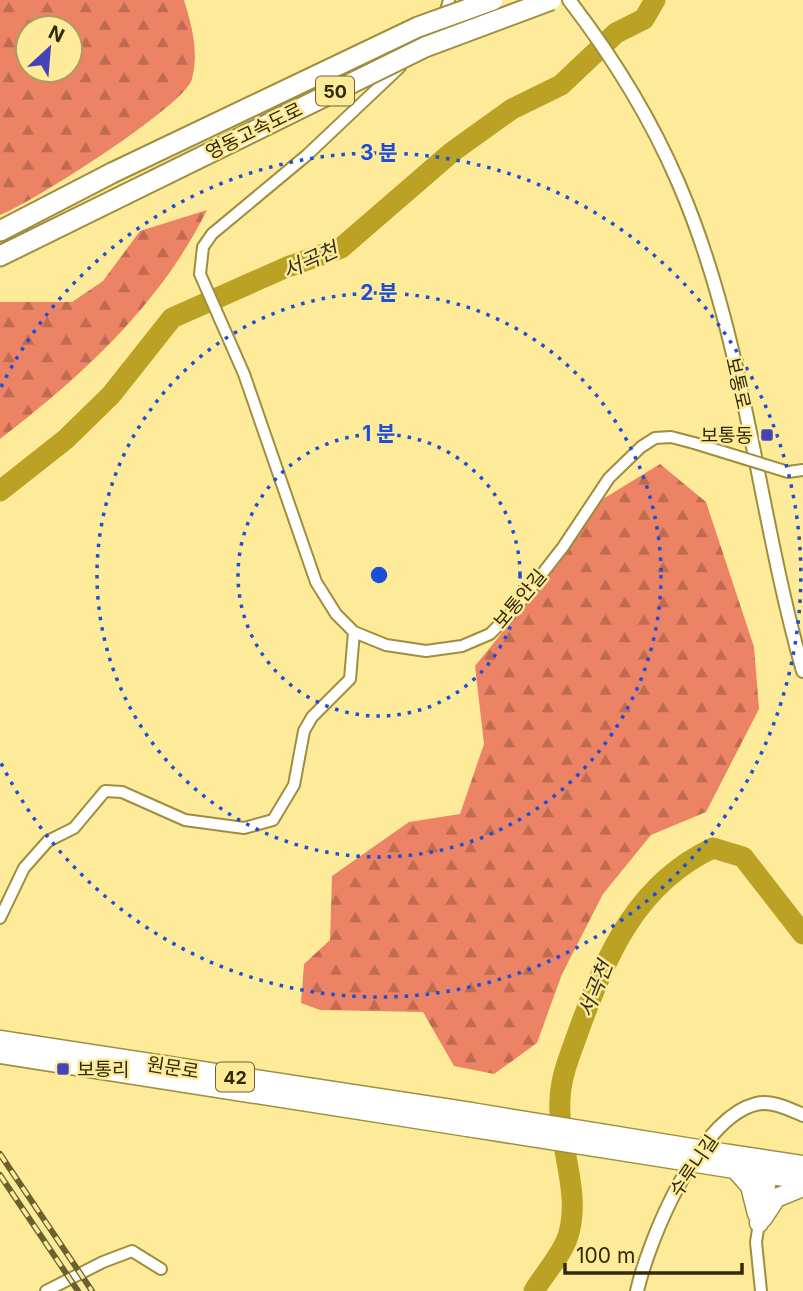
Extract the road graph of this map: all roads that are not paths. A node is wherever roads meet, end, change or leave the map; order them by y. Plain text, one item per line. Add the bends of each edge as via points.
1 (449, 0) edge
2 (493, 0) edge
3 (551, 0) edge
4 (569, 0) edge
5 (0, 231) edge
6 (0, 256) edge
7 (803, 470) edge
8 (354, 632) junction
9 (803, 671) edge
10 (0, 918) edge
11 (0, 1040) edge
12 (0, 1054) edge
13 (803, 1115) edge
14 (469, 1119) junction
15 (731, 1163) junction
16 (803, 1166) edge
17 (770, 1167) junction
18 (803, 1180) edge
19 (803, 1186) edge
20 (759, 1223) junction
21 (161, 1269) dead end
22 (46, 1291) edge
23 (637, 1291) edge
24 (761, 1291) edge

1 - 8 street, 보통안길 via 439,35 212,234 203,247 200,274 244,374 316,582 335,614
2 - 5 highway, 영동고속도로 / 50, bridge via 418,27
3 - 6 highway, 영동고속도로 / 50, bridge via 425,47
4 - 9 street, 보통로 via 640,106 679,184 709,269
7 - 8 street, 보통안길, bridge via 788,472 671,437 655,438 609,478 563,547 490,634 462,646 426,651 386,645
8 - 10 street via 350,679 304,731 294,785 273,820 244,828 185,820 122,793 105,791 74,828 48,841 24,868
11 - 14 highway, 원문로 / 42
12 - 14 highway, 원문로 / 42
13 - 23 street, 수루니길 via 783,1105 757,1104 728,1119 674,1192
14 - 15 highway, 42, bridge
15 - 17 highway, 42
15 - 20 highway via 750,1186
16 - 17 highway, 42
17 - 18 highway, 42
17 - 20 highway
19 - 20 highway via 776,1198
20 - 24 street via 757,1277
21 - 22 street via 132,1251

